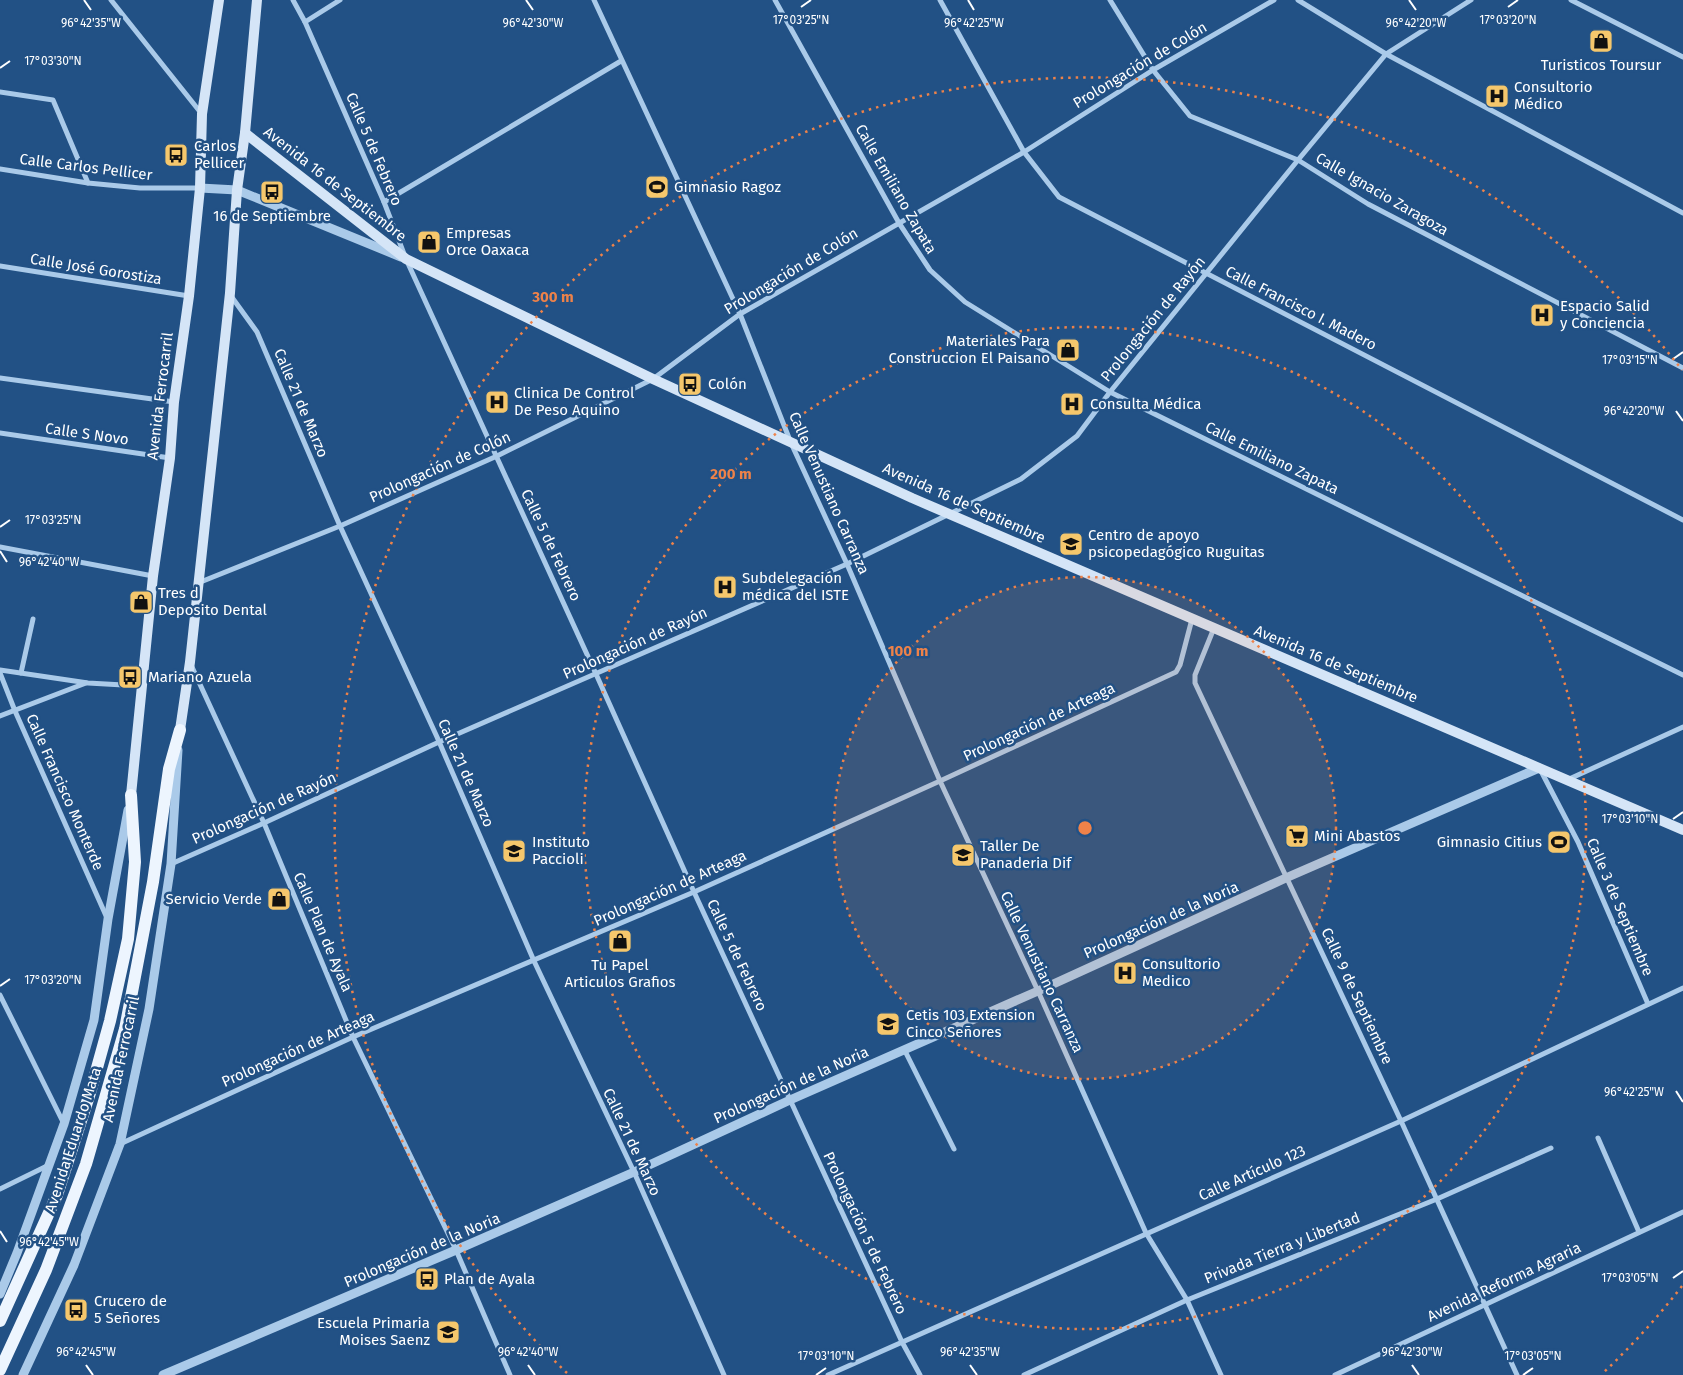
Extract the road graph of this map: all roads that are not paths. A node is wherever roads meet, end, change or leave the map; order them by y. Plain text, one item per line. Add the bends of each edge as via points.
1 (111, 0) edge
2 (219, 0) edge
3 (257, 0) edge
4 (293, 0) edge
5 (340, 0) edge
6 (594, 0) edge
7 (775, 0) edge
8 (940, 0) edge
9 (1110, 0) edge
10 (1274, 0) edge
11 (1298, 0) edge
12 (1471, 0) edge
13 (1571, 0) edge
14 (305, 22) junction
15 (1386, 54) junction
16 (1683, 57) edge
17 (622, 60) junction
18 (1153, 70) junction
19 (0, 92) edge
20 (202, 114) junction
21 (245, 132) junction
22 (1024, 152) junction
23 (1298, 160) junction
24 (0, 169) edge
25 (88, 183) junction
26 (200, 188) junction
27 (237, 190) junction
28 (384, 202) junction
29 (1683, 212) edge
30 (898, 223) junction
31 (406, 259) junction
32 (0, 266) edge
33 (1206, 273) junction
34 (230, 294) junction
35 (189, 296) junction
36 (740, 314) junction
37 (1683, 368) edge
38 (0, 378) edge
39 (653, 379) junction
40 (1110, 392) junction
41 (174, 402) junction
42 (0, 433) edge
43 (792, 443) junction
44 (497, 456) junction
45 (170, 458) junction
46 (951, 515) junction
47 (1683, 520) edge
48 (340, 526) junction
49 (0, 547) edge
50 (847, 564) junction
51 (153, 576) junction
52 (198, 583) junction
53 (1192, 618) junction
54 (33, 619) dead end
55 (1214, 627) junction
56 (190, 662) junction
57 (0, 672) edge
58 (21, 673) junction
59 (596, 674) junction
60 (1683, 675) edge
61 (88, 682) junction
62 (141, 686) junction
63 (15, 711) junction
64 (0, 716) edge
65 (1683, 727) edge
66 (180, 730) junction
67 (439, 742) junction
68 (1539, 768) junction
69 (1567, 780) junction
70 (940, 781) junction
71 (131, 795) junction
72 (264, 823) junction
73 (1683, 830) edge
74 (171, 864) junction
75 (1288, 878) junction
76 (694, 892) junction
77 (108, 919) junction
78 (534, 962) junction
79 (1683, 988) edge
80 (1038, 991) junction
81 (0, 995) edge
82 (1648, 1004) junction
83 (110, 1021) joint
84 (125, 1029) joint
85 (354, 1036) junction
86 (904, 1049) junction
87 (790, 1100) junction
88 (1401, 1121) junction
89 (64, 1124) junction
90 (1598, 1138) dead end
91 (120, 1144) junction
92 (1551, 1148) dead end
93 (954, 1149) dead end
94 (49, 1165) junction
95 (634, 1172) junction
96 (0, 1189) edge
97 (1437, 1199) junction
98 (1683, 1212) edge
99 (1640, 1232) junction
100 (1146, 1233) junction
101 (456, 1250) junction
102 (0, 1294) edge
103 (1187, 1300) junction
104 (1485, 1305) junction
105 (0, 1321) edge
106 (902, 1342) junction
107 (0, 1370) edge
108 (24, 1372) edge
109 (17, 1375) edge
110 (163, 1375) edge
111 (510, 1375) edge
112 (724, 1375) edge
113 (828, 1375) edge
114 (920, 1375) edge
115 (1024, 1375) edge
116 (1221, 1375) edge
117 (1335, 1375) edge
118 (1517, 1375) edge

1 - 20 street
2 - 20 main road, Avenida Ferrocarril
3 - 21 main road, Avenida Ferrocarril
4 - 14 street, Calle 5 de Febrero
5 - 14 street
6 - 17 street, Calle Venustiano Carranza
7 - 30 street, Calle Emiliano Zapata
8 - 22 street, Calle Francisco I. Madero
9 - 18 street, Calle Ignacio Zaragoza
10 - 18 street, Prolongación de Colón
11 - 15 street
12 - 15 street, Prolongación de Rayón
13 - 16 street
14 - 28 street, Calle 5 de Febrero
15 - 23 street, Prolongación de Rayón
15 - 29 street
17 - 28 street
17 - 36 street, Calle Venustiano Carranza
18 - 22 street, Prolongación de Colón
18 - 23 street, Calle Ignacio Zaragoza via 1190,116
19 - 25 street via 53,100
20 - 26 main road, Avenida Ferrocarril
21 - 27 main road, Avenida Ferrocarril
21 - 31 main road, Avenida 16 de Septiembre
22 - 30 street, Prolongación de Colón
22 - 33 street, Calle Francisco I. Madero via 1059,196
23 - 33 street, Prolongación de Rayón
23 - 37 street, Calle Ignacio Zaragoza via 1368,204
24 - 25 street, Calle Carlos Pellicer
25 - 26 street, Calle Carlos Pellicer via 140,188
26 - 27 street, Avenida 16 de Septiembre
26 - 35 main road, Avenida Ferrocarril
27 - 31 street, Avenida 16 de Septiembre
27 - 34 main road, Avenida Ferrocarril
28 - 31 street, Calle 5 de Febrero
30 - 36 street, Prolongación de Colón
30 - 40 street, Calle Emiliano Zapata via 930,270 965,302
31 - 39 main road, Avenida 16 de Septiembre
31 - 44 street, Calle 5 de Febrero
32 - 35 street, Calle José Gorostiza
33 - 40 street, Prolongación de Rayón
33 - 47 street, Calle Francisco I. Madero
34 - 48 street, Calle 21 de Marzo via 257,332
34 - 52 main road, Avenida Ferrocarril
35 - 41 main road, Avenida Ferrocarril
36 - 39 street, Prolongación de Colón
36 - 43 street, Calle Venustiano Carranza
38 - 41 street
39 - 43 main road, Avenida 16 de Septiembre
39 - 44 street, Prolongación de Colón
40 - 46 street, Prolongación de Rayón via 1077,436 1021,480
40 - 60 street, Calle Emiliano Zapata
41 - 45 main road, Avenida Ferrocarril
42 - 45 street, Calle S Novo
43 - 46 main road, Avenida 16 de Septiembre
43 - 50 street, Calle Venustiano Carranza
44 - 48 street, Prolongación de Colón
44 - 59 street, Calle 5 de Febrero
45 - 51 main road, Avenida Ferrocarril
46 - 50 street, Prolongación de Rayón
46 - 53 main road, Avenida 16 de Septiembre
48 - 52 street, Prolongación de Colón
48 - 67 street, Calle 21 de Marzo
49 - 51 street
50 - 59 street, Prolongación de Rayón
50 - 70 street, Calle Venustiano Carranza
51 - 62 main road, Avenida Ferrocarril
52 - 56 main road, Avenida Ferrocarril
53 - 55 main road, Avenida 16 de Septiembre
53 - 70 street, Prolongación de Arteaga via 1176,672
54 - 58 street
55 - 68 main road, Avenida 16 de Septiembre
55 - 75 street, Calle 9 de Septiembre via 1195,675 1195,683
56 - 66 main road, Avenida Ferrocarril
56 - 72 street, Calle Plan de Ayala
57 - 58 street
57 - 63 street, Calle Francisco Monterde
58 - 61 street
59 - 67 street, Prolongación de Rayón
59 - 76 street, Calle 5 de Febrero
61 - 62 street
61 - 63 street
62 - 71 main road, Avenida Ferrocarril
63 - 64 street
63 - 77 street, Calle Francisco Monterde
65 - 69 street
66 - 74 street, Avenida Ferrocarril
66 - 84 main road, Avenida Ferrocarril via 169,769 153,882
67 - 72 street, Prolongación de Rayón
67 - 78 street, Calle 21 de Marzo
68 - 69 main road, Avenida 16 de Septiembre
68 - 75 street, Prolongación de la Noria
68 - 82 street, Calle 3 de Septiembre via 1578,842
69 - 73 main road, Avenida 16 de Septiembre
70 - 76 street, Prolongación de Arteaga
70 - 80 street, Calle Venustiano Carranza
71 - 77 street, Avenida Ferrocarril
71 - 83 main road, Avenida Ferrocarril via 135,862 128,938
72 - 74 street, Prolongación de Rayón
72 - 85 street, Calle Plan de Ayala
74 - 91 street, Avenida Ferrocarril via 149,1009
75 - 80 street, Prolongación de la Noria
75 - 88 street, Calle 9 de Septiembre
76 - 78 street, Prolongación de Arteaga
76 - 87 street, Calle 5 de Febrero
77 - 89 street, Avenida Ferrocarril via 94,1020
78 - 85 street, Prolongación de Arteaga
78 - 95 street, Calle 21 de Marzo
79 - 82 street, Calle Artículo 123
80 - 86 street, Prolongación de la Noria
80 - 100 street, Calle Venustiano Carranza
81 - 89 street
82 - 88 street, Calle Artículo 123
83 - 105 main road, Avenida Eduardo Mata via 57,1195
84 - 107 main road, Avenida Eduardo Mata via 86,1164 46,1270
85 - 91 street, Prolongación de Arteaga
85 - 101 street, Calle Plan de Ayala
86 - 87 street, Prolongación de la Noria
86 - 93 street
87 - 95 street, Prolongación de la Noria
87 - 106 street, Prolongación 5 de Febrero
88 - 97 street, Calle 9 de Septiembre
88 - 100 street, Calle Artículo 123
89 - 94 street, Avenida Ferrocarril
90 - 99 street
91 - 108 street, Avenida Ferrocarril via 74,1265
92 - 97 street, Privada Tierra y Libertad
94 - 96 street
94 - 102 street, Avenida Ferrocarril
95 - 101 street, Prolongación de la Noria
95 - 112 street, Calle 21 de Marzo
97 - 103 street, Privada Tierra y Libertad
97 - 104 street, Calle 9 de Septiembre
98 - 99 street, Avenida Reforma Agraria
99 - 104 street, Avenida Reforma Agraria
100 - 103 street, Calle Venustiano Carranza
100 - 106 street, Calle Artículo 123
101 - 110 street, Prolongación de la Noria
101 - 111 street, Calle Plan de Ayala
103 - 115 street, Privada Tierra y Libertad
103 - 116 street, Calle Venustiano Carranza
104 - 117 street, Avenida Reforma Agraria
104 - 118 street, Calle 9 de Septiembre
106 - 113 street, Calle Artículo 123
106 - 114 street, Prolongación 5 de Febrero
108 - 109 street

